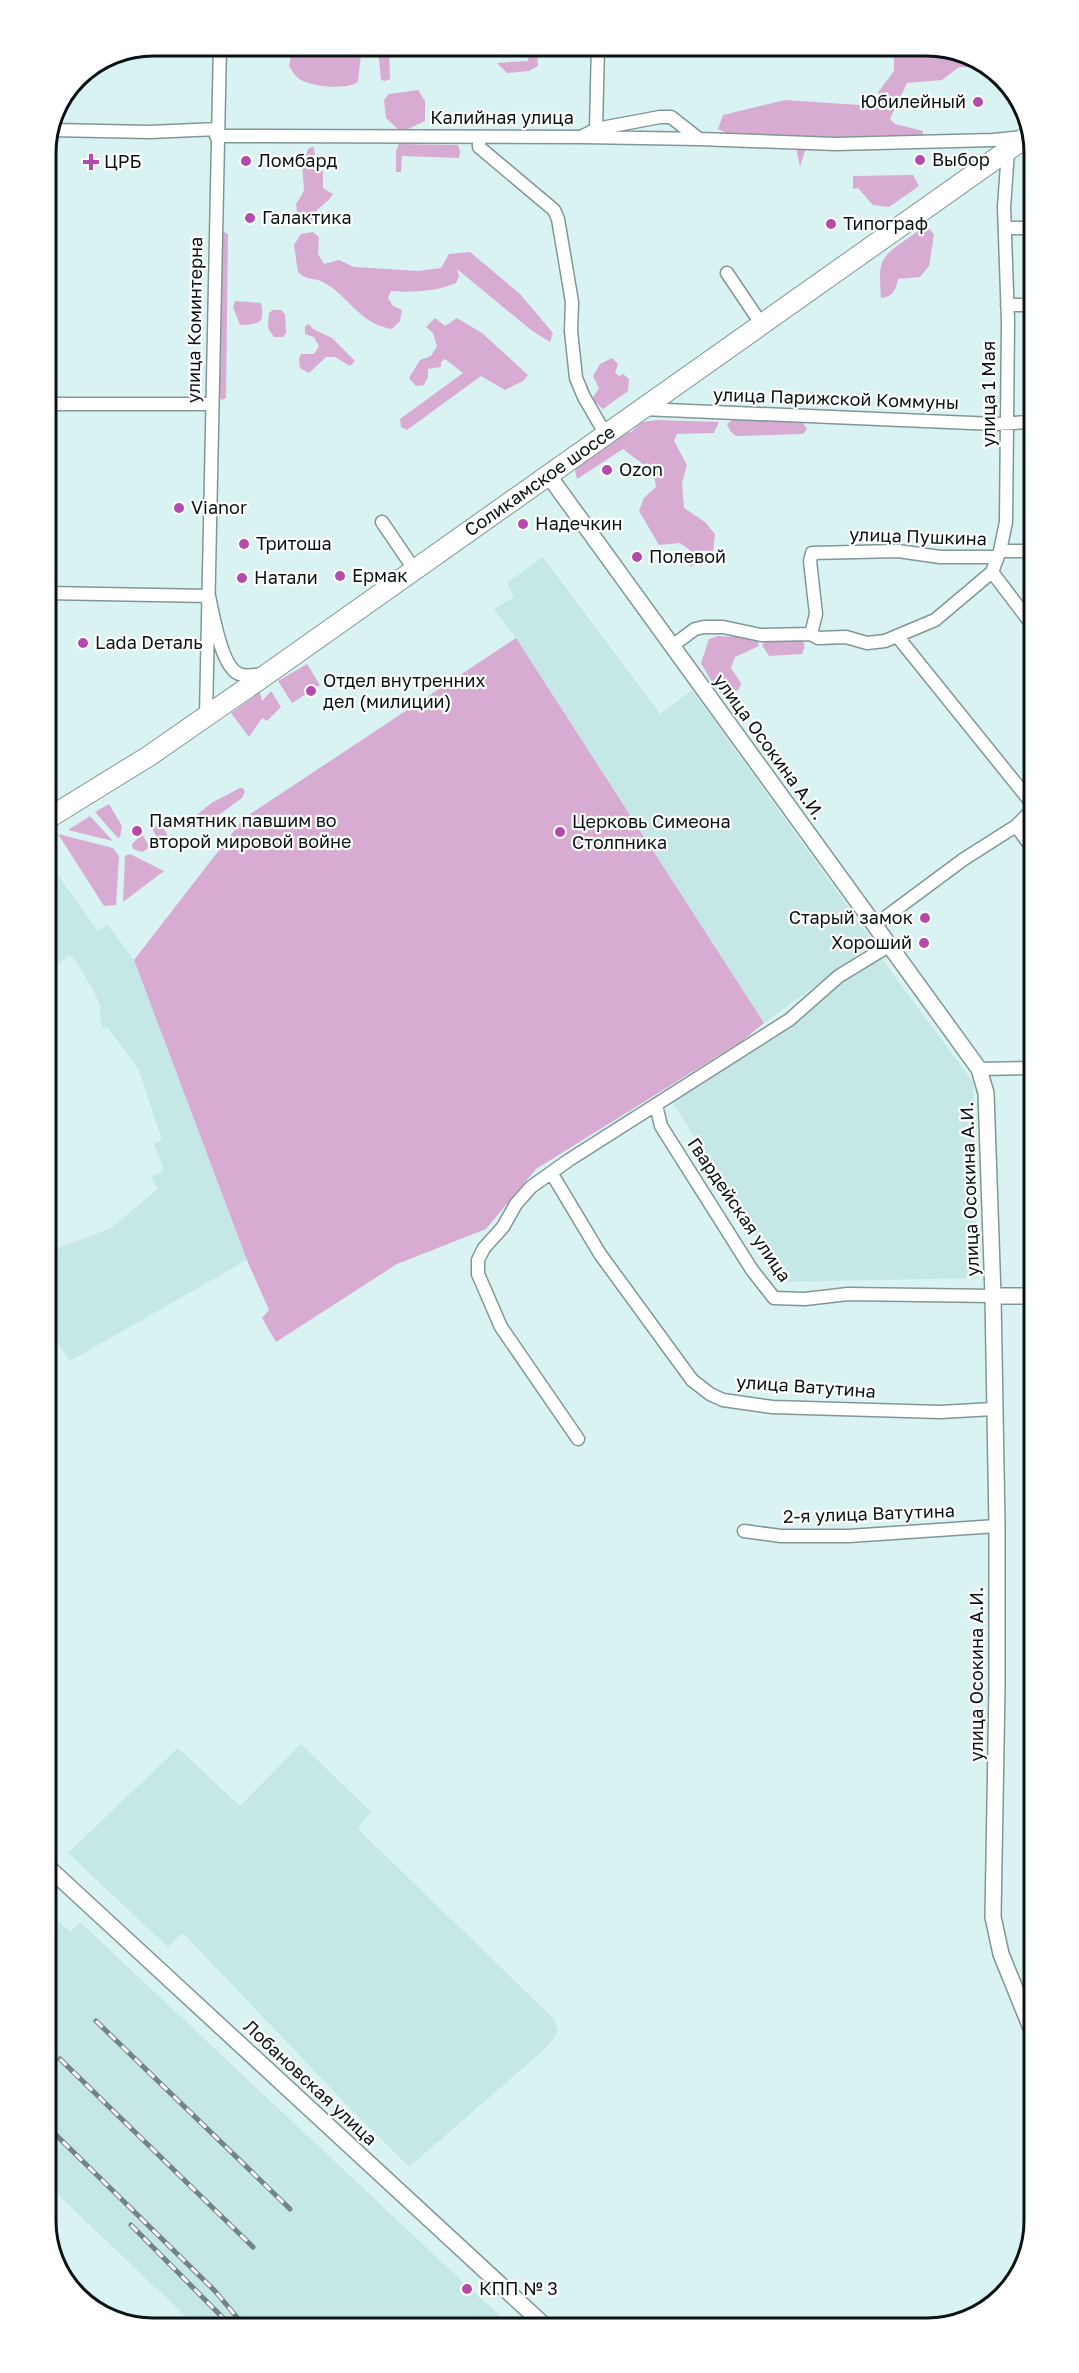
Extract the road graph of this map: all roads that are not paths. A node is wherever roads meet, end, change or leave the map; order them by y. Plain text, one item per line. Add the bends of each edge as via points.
1 (220, 56) edge
2 (598, 56) edge
3 (596, 129) junction
4 (59, 130) edge
5 (217, 133) junction
6 (479, 137) junction
7 (581, 137) junction
8 (1022, 137) edge
9 (699, 139) junction
10 (1023, 140) edge
11 (1008, 151) junction
12 (1005, 228) junction
13 (1024, 228) edge
14 (727, 273) dead end
15 (1007, 305) junction
16 (1024, 305) edge
17 (762, 325) junction
18 (56, 404) edge
19 (211, 404) junction
20 (642, 409) junction
21 (1007, 422) junction
22 (1024, 422) edge
23 (606, 435) junction
24 (549, 476) junction
25 (382, 522) dead end
26 (1024, 551) edge
27 (998, 554) junction
28 (414, 569) junction
29 (992, 572) junction
30 (56, 594) edge
31 (209, 596) junction
32 (1024, 614) edge
33 (811, 633) junction
34 (897, 636) junction
35 (672, 646) junction
36 (270, 672) junction
37 (206, 716) junction
38 (1024, 794) edge
39 (56, 813) edge
40 (1024, 818) edge
41 (1016, 826) junction
42 (1024, 837) edge
43 (875, 925) junction
44 (890, 945) junction
45 (1024, 1068) edge
46 (979, 1069) junction
47 (656, 1105) junction
48 (552, 1174) junction
49 (993, 1296) junction
50 (1024, 1296) edge
51 (993, 1409) junction
52 (578, 1439) dead end
53 (997, 1526) junction
54 (744, 1531) dead end
55 (56, 1875) edge
56 (1024, 2009) edge
57 (536, 2317) edge

1 - 5 street, улица Коминтерна
2 - 3 street
3 - 7 street, Калийная улица
3 - 9 street, Калийная улица via 671,117
4 - 5 street, Калийная улица
5 - 6 street, Калийная улица
5 - 19 street, улица Коминтерна
6 - 7 street, Калийная улица
6 - 23 street via 480,147 554,210 558,219 573,302 571,331 576,378
7 - 9 street
8 - 9 street via 836,144
10 - 11 highway, Соликамское шоссе
11 - 12 street, улица 1 Мая
11 - 17 highway, Соликамское шоссе
12 - 13 street
12 - 15 street, улица 1 Мая
14 - 17 street
15 - 16 street
15 - 21 street, улица 1 Мая
17 - 20 highway, Соликамское шоссе
18 - 19 street
19 - 31 street, улица Коминтерна
20 - 21 street, улица Парижской Коммуны
20 - 23 highway, Соликамское шоссе
21 - 22 street, улица Парижской Коммуны
21 - 27 street, улица 1 Мая via 1006,522
23 - 24 highway, Соликамское шоссе
24 - 28 highway, Соликамское шоссе
24 - 35 street, улица Осокина А.И.
25 - 28 street
26 - 27 street
27 - 29 street, улица 1 Мая
27 - 33 street, улица Пушкина via 940,557 898,551 812,553 816,614
28 - 36 highway, Соликамское шоссе
29 - 32 street
29 - 34 street via 935,620
30 - 31 street
31 - 36 street, улица Коминтерна via 230,667 237,674 249,676
31 - 37 street, улица Коминтерна
33 - 34 street via 818,638 846,637 867,643
33 - 35 street via 761,635 704,627
34 - 38 street
35 - 43 street, улица Осокина А.И.
36 - 37 highway, Соликамское шоссе
37 - 39 highway, Соликамское шоссе
40 - 41 street
41 - 42 street
41 - 43 street
43 - 44 street, улица Осокина А.И.
44 - 46 street, улица Осокина А.И.
44 - 47 street via 838,976 789,1020
45 - 46 street
46 - 49 street, улица Осокина А.И. via 986,1093
47 - 48 street
47 - 49 street, Гвардейская улица via 662,1126 752,1270 774,1298 848,1294
48 - 51 street, улица Ватутина via 611,1268 692,1380 710,1394 723,1400 772,1407 940,1412
48 - 52 street via 516,1204 503,1227 484,1248 478,1260 478,1274 501,1327
49 - 50 street, Гвардейская улица
49 - 51 street, улица Осокина А.И.
51 - 53 street, улица Осокина А.И.
53 - 54 street, 2-я улица Ватутина via 849,1536 781,1536
53 - 56 street, улица Осокина А.И. via 993,1917 1001,1954
55 - 57 street, Лобановская улица

